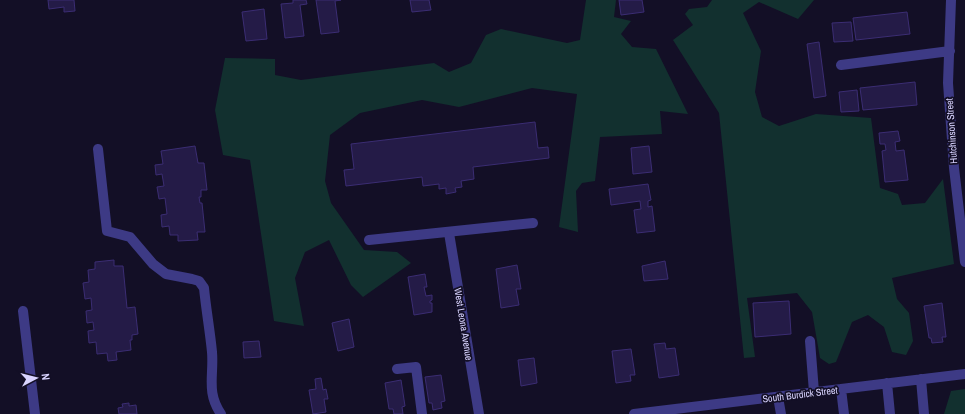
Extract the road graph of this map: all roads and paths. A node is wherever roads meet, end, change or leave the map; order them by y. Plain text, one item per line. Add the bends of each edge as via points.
1 (951, 0) edge
2 (950, 51) junction
3 (841, 65) dead end
4 (98, 149) dead end
5 (961, 203) edge
6 (533, 223) dead end
7 (449, 233) junction
8 (369, 240) dead end
9 (965, 262) edge
10 (23, 311) dead end
11 (810, 341) dead end
12 (397, 370) dead end
13 (965, 374) edge
14 (921, 379) junction
15 (887, 383) junction
16 (841, 389) junction
17 (814, 392) junction
18 (778, 397) junction
19 (35, 414) edge
20 (221, 414) edge
21 (422, 414) edge
22 (479, 414) edge
23 (634, 414) edge
24 (781, 414) edge
25 (844, 414) edge
26 (890, 414) edge
27 (924, 414) edge

1 - 2 street, Hutchinson Street
2 - 3 street
2 - 5 street, Hutchinson Street via 948,83
4 - 20 street via 107,231 130,237 153,264 166,274 192,279 204,288 212,353 210,384 214,404
5 - 9 street, Hutchinson Street
6 - 7 street
7 - 8 street
7 - 22 street, West Leona Avenue
10 - 19 street
11 - 17 street
12 - 21 street via 416,367
13 - 14 street, South Burdick Street
14 - 15 street, South Burdick Street
14 - 27 street
15 - 16 street, South Burdick Street
15 - 26 street
16 - 17 street, South Burdick Street
16 - 25 street
17 - 18 street, South Burdick Street
18 - 23 street, South Burdick Street
18 - 24 street

